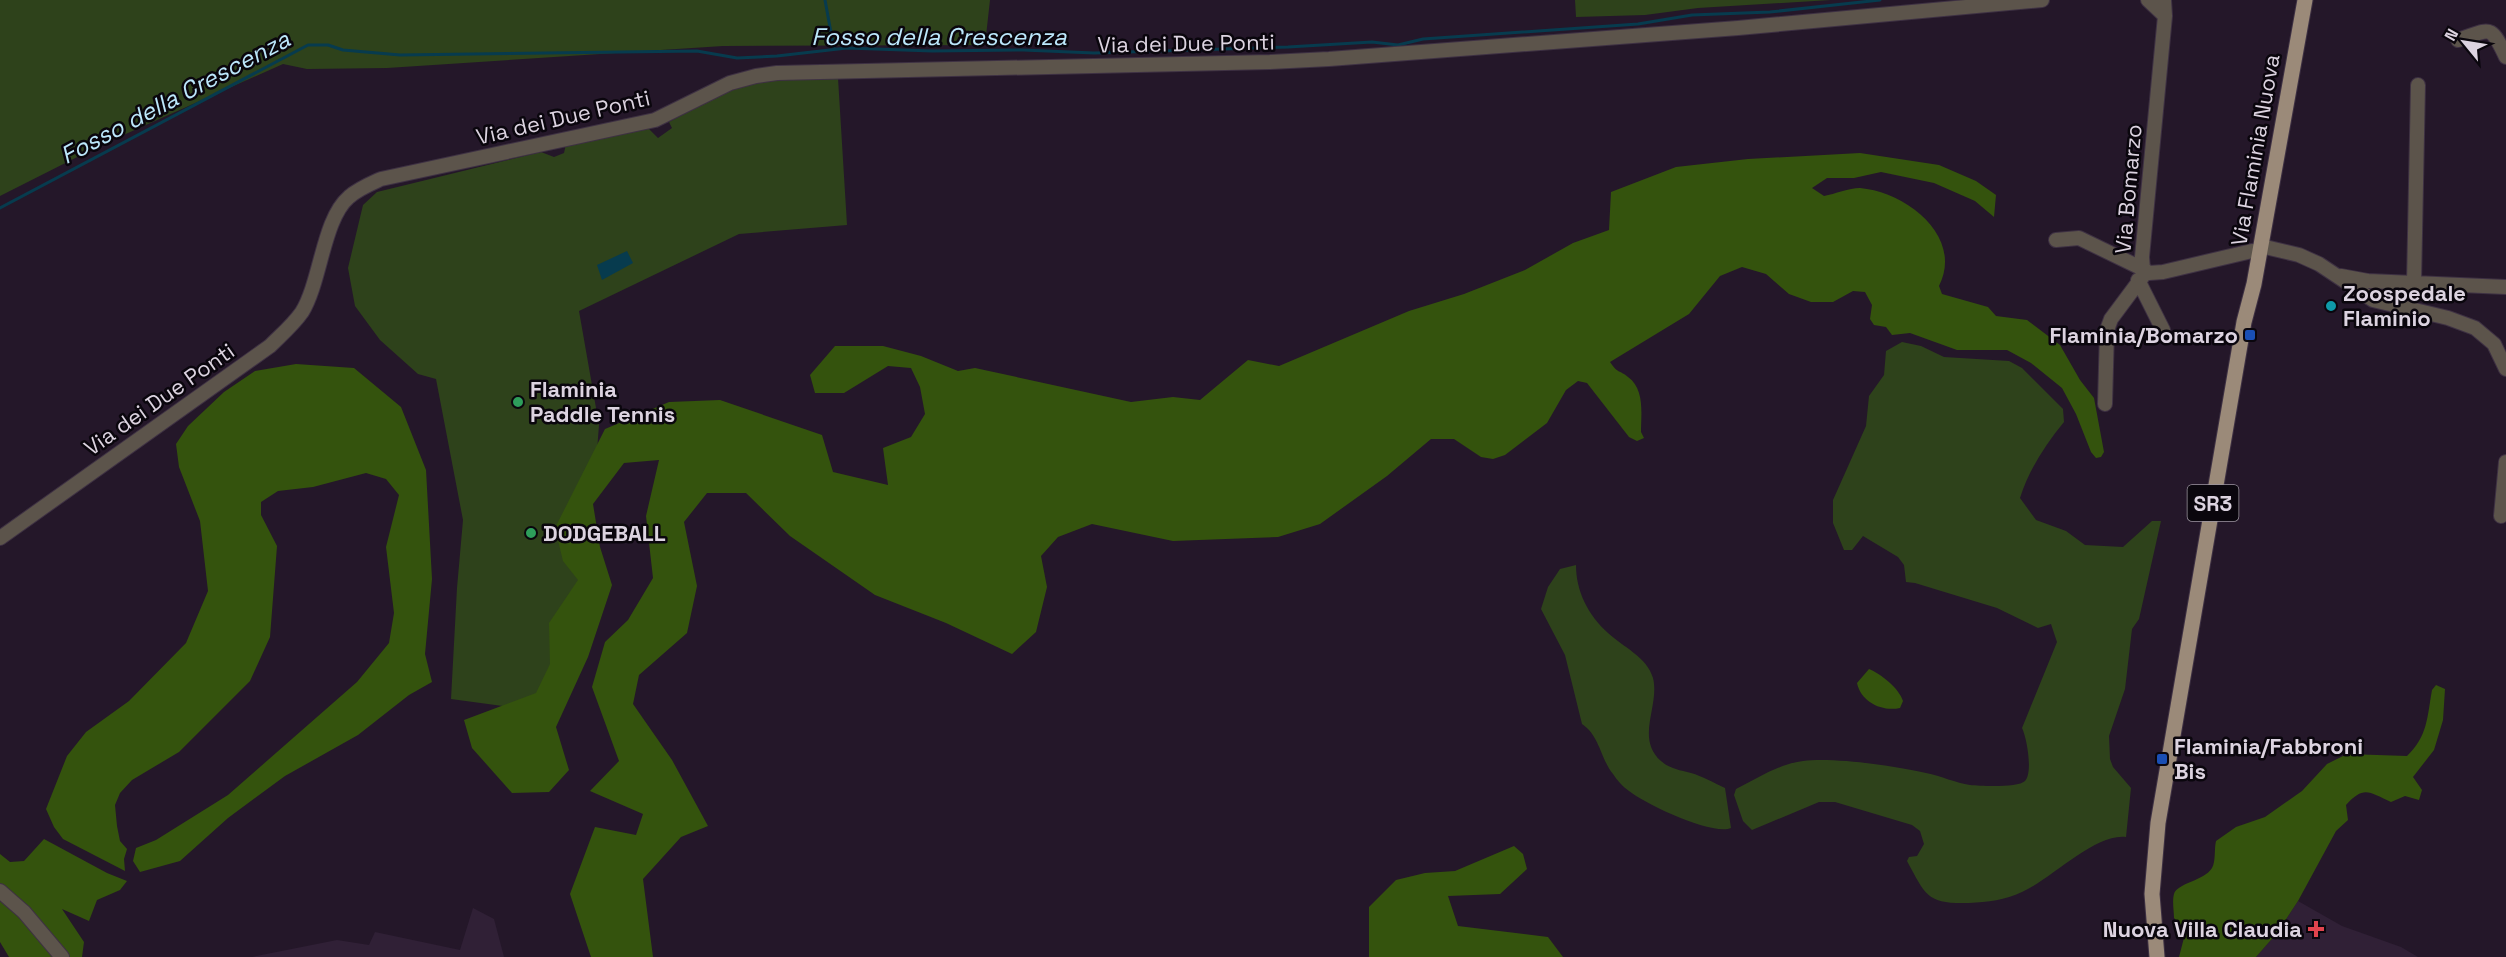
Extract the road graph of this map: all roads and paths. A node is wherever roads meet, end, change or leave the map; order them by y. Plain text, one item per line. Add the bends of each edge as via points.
1 (2042, 0) edge
2 (2148, 0) edge
3 (2164, 0) edge
4 (2300, 2) edge
5 (2165, 16) junction
6 (2458, 40) dead end
7 (2506, 57) edge
8 (2418, 85) dead end
9 (2056, 240) dead end
10 (2257, 249) junction
11 (2142, 274) junction
12 (2338, 275) junction
13 (2414, 283) junction
14 (2506, 287) edge
15 (2163, 330) dead end
16 (2506, 369) edge
17 (2105, 404) dead end
18 (2506, 462) edge
19 (2501, 516) dead end
20 (0, 538) edge
21 (0, 891) edge
22 (62, 957) edge
23 (2157, 957) edge

1 - 20 street, Via dei Due Ponti via 1329,59 777,73 742,79 655,120 381,179 362,188 337,213 309,299 292,325 270,346
2 - 5 street
3 - 5 street, Via Bomarzo
4 - 10 main road, Via Flaminia Nuova / SR3
5 - 11 street, Via Bomarzo
6 - 7 street via 2489,30 2496,35
8 - 13 street
9 - 11 street via 2079,238
10 - 11 street, Via Bomarzo
10 - 12 street, Via Bomarzo via 2299,255
10 - 23 main road, Via Flaminia Nuova / SR3 via 2246,291 2247,306 2155,845 2152,894
11 - 15 street
11 - 17 street via 2107,330
12 - 13 street, Via Bomarzo
12 - 16 street, Via Bomarzo via 2373,300 2475,328 2494,344
13 - 14 street, Via Bomarzo
18 - 19 street
21 - 22 street via 24,912

